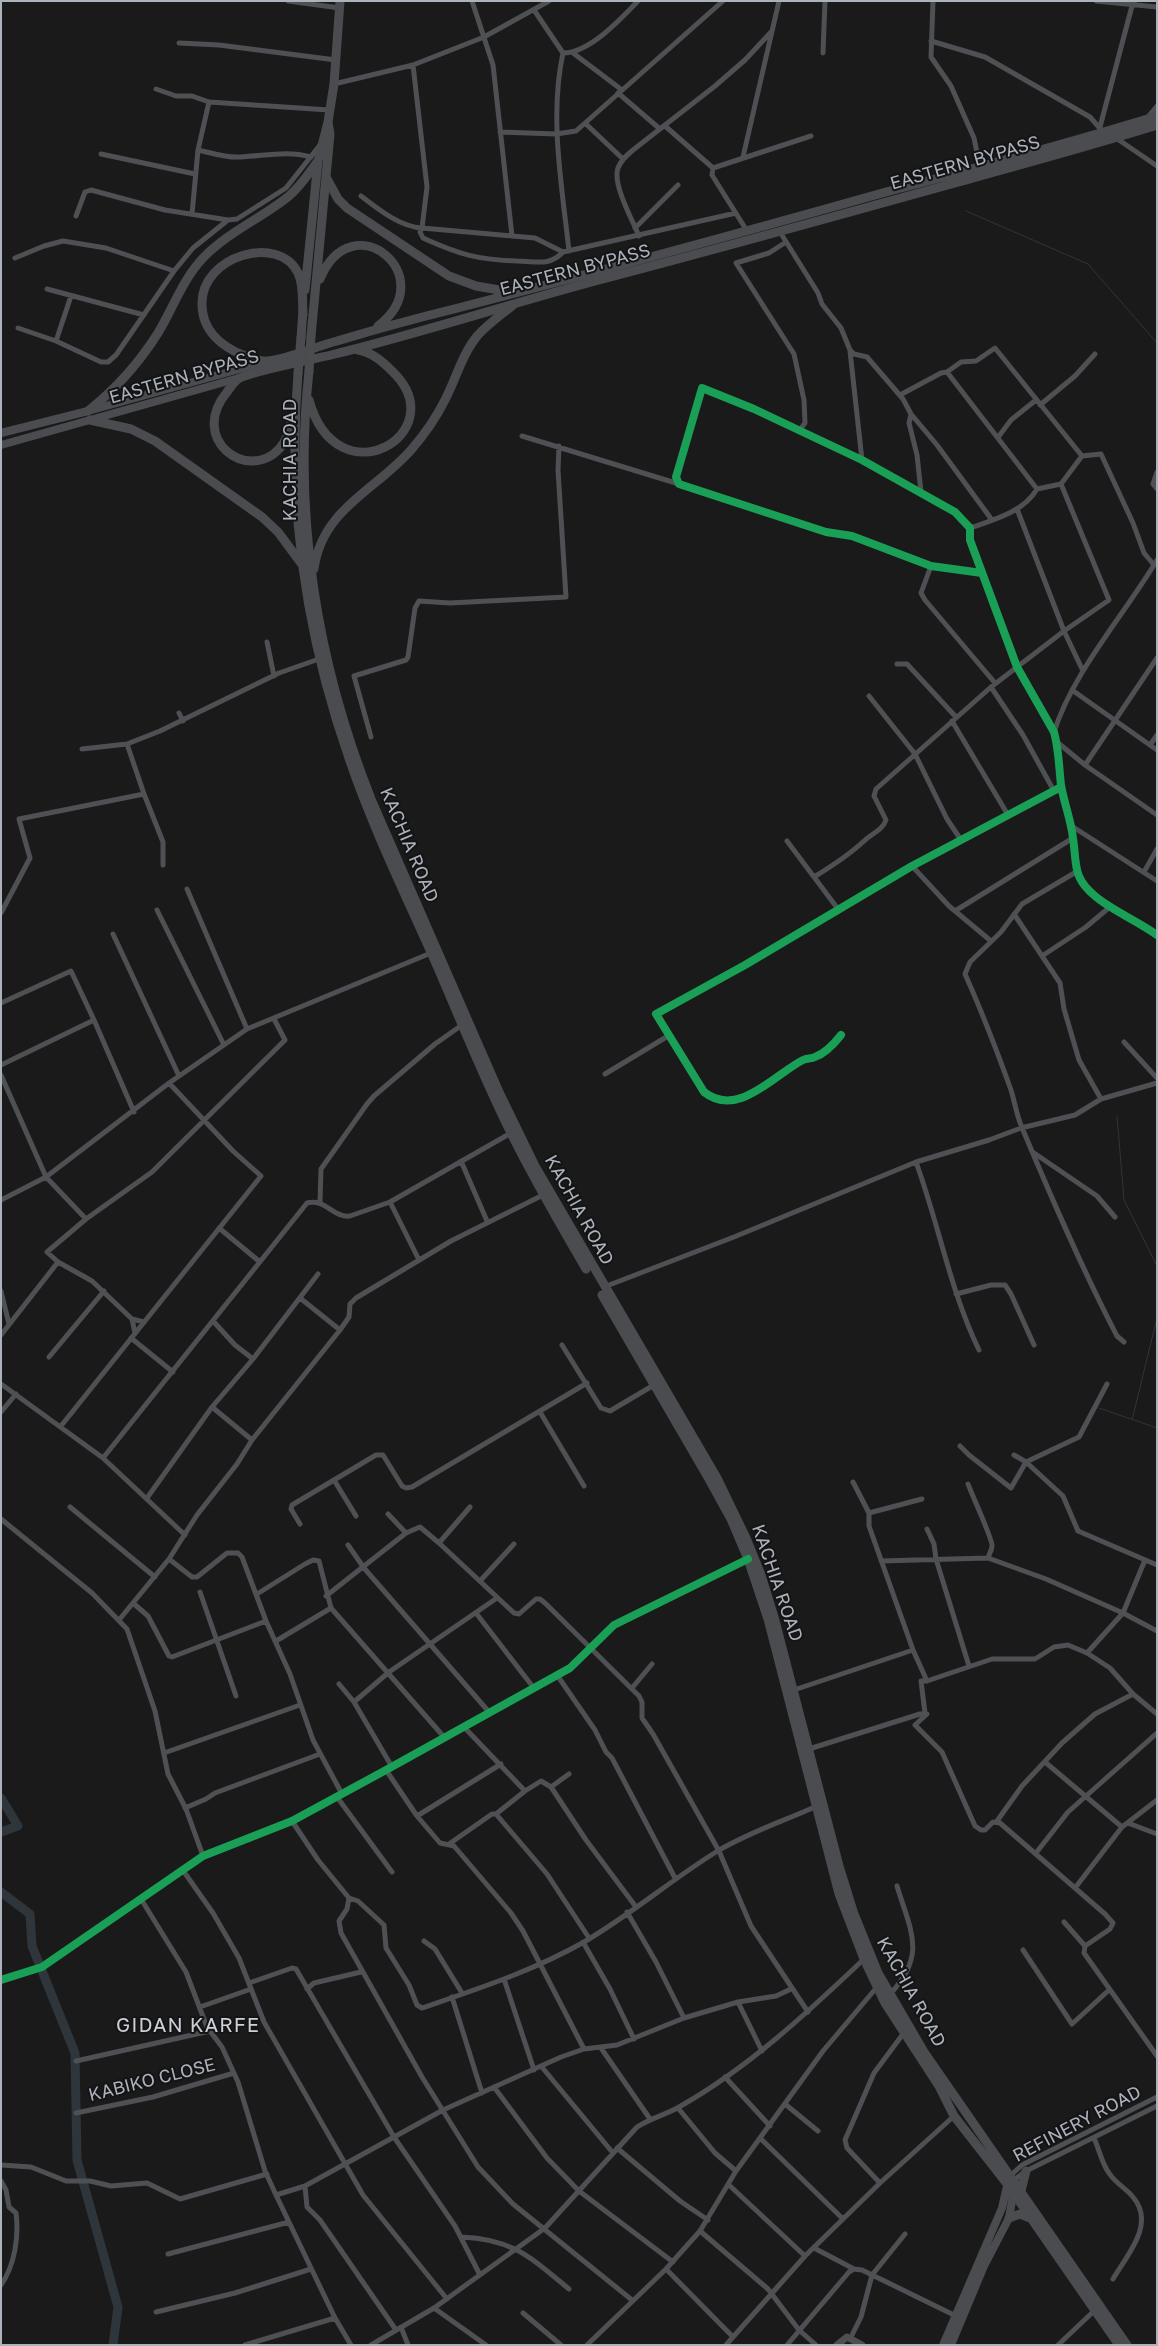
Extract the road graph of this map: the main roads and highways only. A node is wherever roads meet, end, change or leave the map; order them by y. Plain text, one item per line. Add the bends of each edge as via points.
1 (340, 5) edge
2 (1157, 116) edge
3 (328, 122) junction
4 (1157, 125) edge
5 (315, 159) junction
6 (326, 176) junction
7 (316, 288) junction
8 (516, 298) junction
9 (303, 314) junction
10 (373, 330) junction
11 (355, 350) junction
12 (265, 362) junction
13 (239, 378) junction
14 (307, 394) junction
15 (295, 409) junction
16 (89, 416) junction
17 (1, 433) edge
18 (1, 445) edge
19 (302, 564) junction
20 (311, 587) junction
21 (419, 917) junction
22 (796, 1714) junction
23 (1004, 2167) junction
24 (1011, 2180) junction
25 (1018, 2193) junction
26 (1026, 2205) junction
27 (1009, 2218) junction
28 (1030, 2218) junction
29 (943, 2345) edge
30 (951, 2345) edge
31 (1119, 2345) edge
32 (1127, 2345) edge

1 - 3 highway, KACHIA ROAD
2 - 8 highway, EASTERN BYPASS
3 - 5 highway
3 - 6 highway, KACHIA ROAD
4 - 8 highway, EASTERN BYPASS via 780,232
5 - 9 highway
5 - 16 highway via 304,181 288,196 233,233 204,258 190,275 138,362
6 - 7 highway, KACHIA ROAD
6 - 8 highway via 338,199 347,208 437,270
7 - 10 highway via 326,266 344,250 364,246 384,253 398,271 399,291 393,311
7 - 14 highway, KACHIA ROAD, bridge
8 - 10 highway, EASTERN BYPASS
8 - 11 highway, EASTERN BYPASS
8 - 20 highway via 478,336 463,359 435,418 410,451 341,512 328,528 322,538
9 - 12 highway via 297,270 282,258 251,253 229,260 212,274 206,284 202,304 212,334 228,348
9 - 15 highway, bridge
10 - 12 highway, EASTERN BYPASS
11 - 13 highway, EASTERN BYPASS
11 - 14 highway via 373,355 405,386 409,418 394,442 387,448 366,453 346,449 323,430 312,412
12 - 16 main road, EASTERN BYPASS
13 - 15 highway via 216,407 212,423 216,438 229,454 256,460 272,455 284,443
13 - 16 main road, EASTERN BYPASS
14 - 20 highway, KACHIA ROAD via 304,485
15 - 19 highway, KACHIA ROAD via 295,494
16 - 17 main road, EASTERN BYPASS
16 - 18 main road, EASTERN BYPASS
16 - 19 highway via 131,429 155,441 262,517
19 - 20 highway, KACHIA ROAD
20 - 21 highway, KACHIA ROAD via 333,687 354,754
20 - 21 highway, KACHIA ROAD via 319,659 340,733 357,782
21 - 22 highway, KACHIA ROAD via 431,953 511,1134 543,1195 720,1499 748,1559
21 - 22 highway, KACHIA ROAD via 547,1188 717,1478 738,1520 768,1593 794,1690
22 - 23 highway, KACHIA ROAD via 809,1749 848,1897 870,1954 924,2052
22 - 24 highway, KACHIA ROAD via 839,1894 864,1959 903,2034 939,2086 954,2116
23 - 24 highway, KACHIA ROAD
23 - 25 highway via 1023,2167
24 - 25 highway, KACHIA ROAD
24 - 29 main road
25 - 26 highway, KACHIA ROAD
25 - 27 main road
26 - 28 highway, KACHIA ROAD
26 - 32 highway, KACHIA ROAD
27 - 28 highway via 1020,2214
27 - 30 main road via 984,2266
28 - 31 highway, KACHIA ROAD

